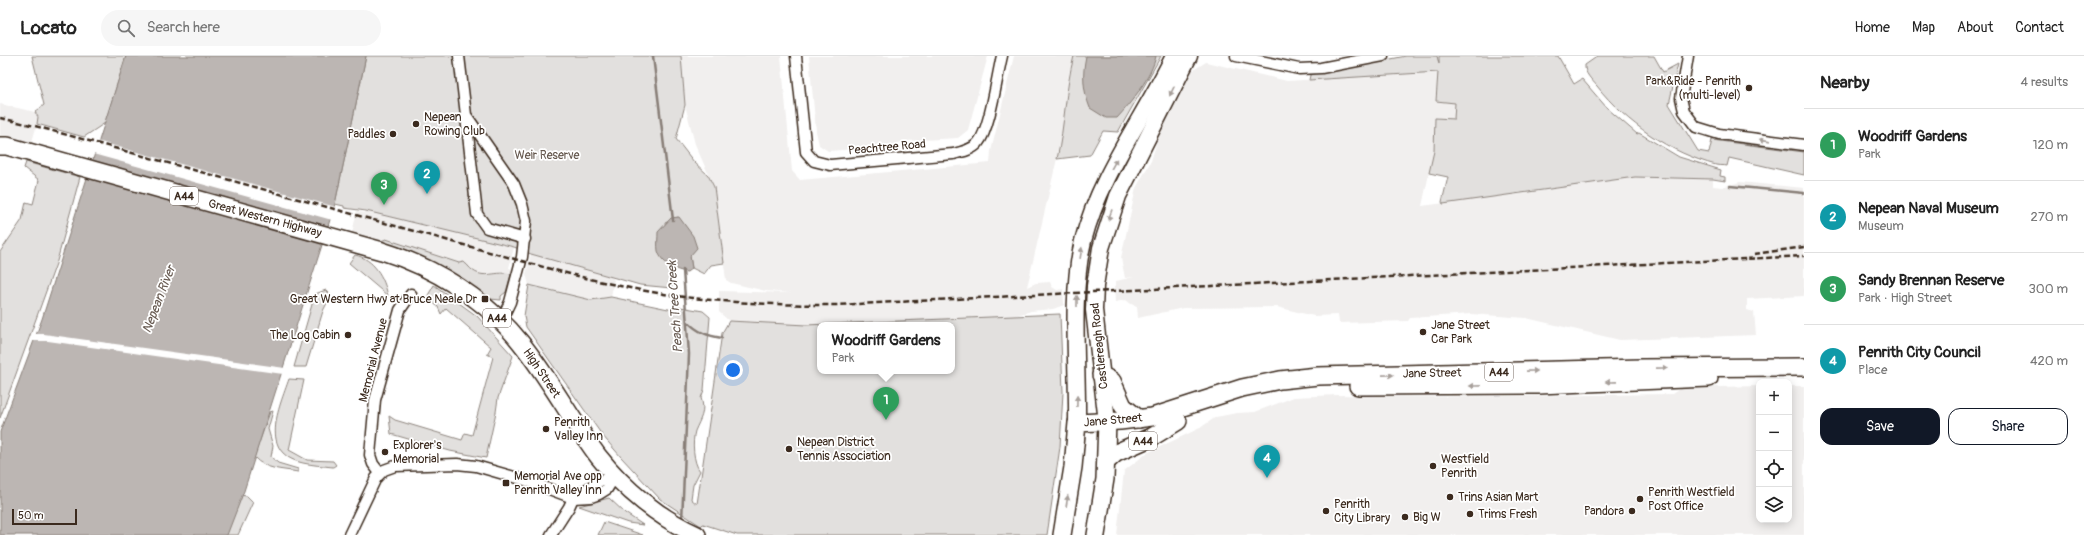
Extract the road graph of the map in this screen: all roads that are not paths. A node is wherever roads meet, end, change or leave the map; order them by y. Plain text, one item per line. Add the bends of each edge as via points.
1 (459, 56) edge
2 (796, 56) edge
3 (1002, 56) edge
4 (1174, 56) edge
5 (1189, 56) edge
6 (1236, 56) edge
7 (1383, 56) edge
8 (1688, 57) edge
9 (466, 115) junction
10 (2, 145) edge
11 (1804, 145) edge
12 (525, 239) junction
13 (361, 245) joint
14 (411, 294) dead end
15 (501, 321) junction
16 (1804, 367) edge
17 (1101, 375) junction
18 (1804, 376) edge
19 (1139, 419) junction
20 (1178, 421) junction
21 (1107, 428) junction
22 (1076, 434) junction
23 (1107, 461) junction
24 (380, 473) junction
25 (615, 476) junction
26 (573, 498) junction
27 (694, 533) edge
28 (349, 535) edge
29 (551, 535) edge
30 (1062, 535) edge
31 (1096, 535) edge

1 - 9 street
2 - 3 street, Peachtree Road via 806,152 814,161 830,165 953,154 971,148 977,144 985,131
22 -> 4 main road, Castlereagh Road via 1077,289 1084,240 1104,183
5 -> 17 main road, Castlereagh Road via 1118,196 1106,229 1094,295
6 - 7 street via 1298,69 1321,68
11 -> 8 street via 1719,134 1696,127 1684,111 1681,98
9 - 12 street via 514,184 524,213
9 - 12 street via 476,214 487,228
10 - 13 highway, Great Western Highway / A44
12 - 15 street via 510,302
13 - 15 highway, High Street / A44 via 396,255 433,273 474,298
14 - 24 street, Memorial Avenue via 400,310 375,400 370,455
15 - 25 highway, High Street / A44 via 534,360 592,447
19 -> 16 highway, Jane Street / A44 via 1165,414 1242,388 1318,376
17 - 19 highway via 1112,382 1123,406
17 - 21 main road, Castlereagh Road
18 -> 20 highway, Jane Street / A44 via 1538,385 1310,385 1244,396
19 - 21 highway, Jane Street / A44
20 - 21 highway, Jane Street / A44 via 1139,431
20 - 23 highway, A44 via 1152,437 1116,453
21 - 22 highway, Jane Street / A44
21 - 23 highway, Castlereagh Road
30 -> 22 highway, Castlereagh Road
23 - 31 highway, Castlereagh Road
24 - 26 street via 389,468 406,465 472,465 528,481
24 - 28 street
25 - 26 street via 607,489 599,494
25 - 27 highway, High Street / A44 via 641,499 673,522
26 - 29 street via 570,507

